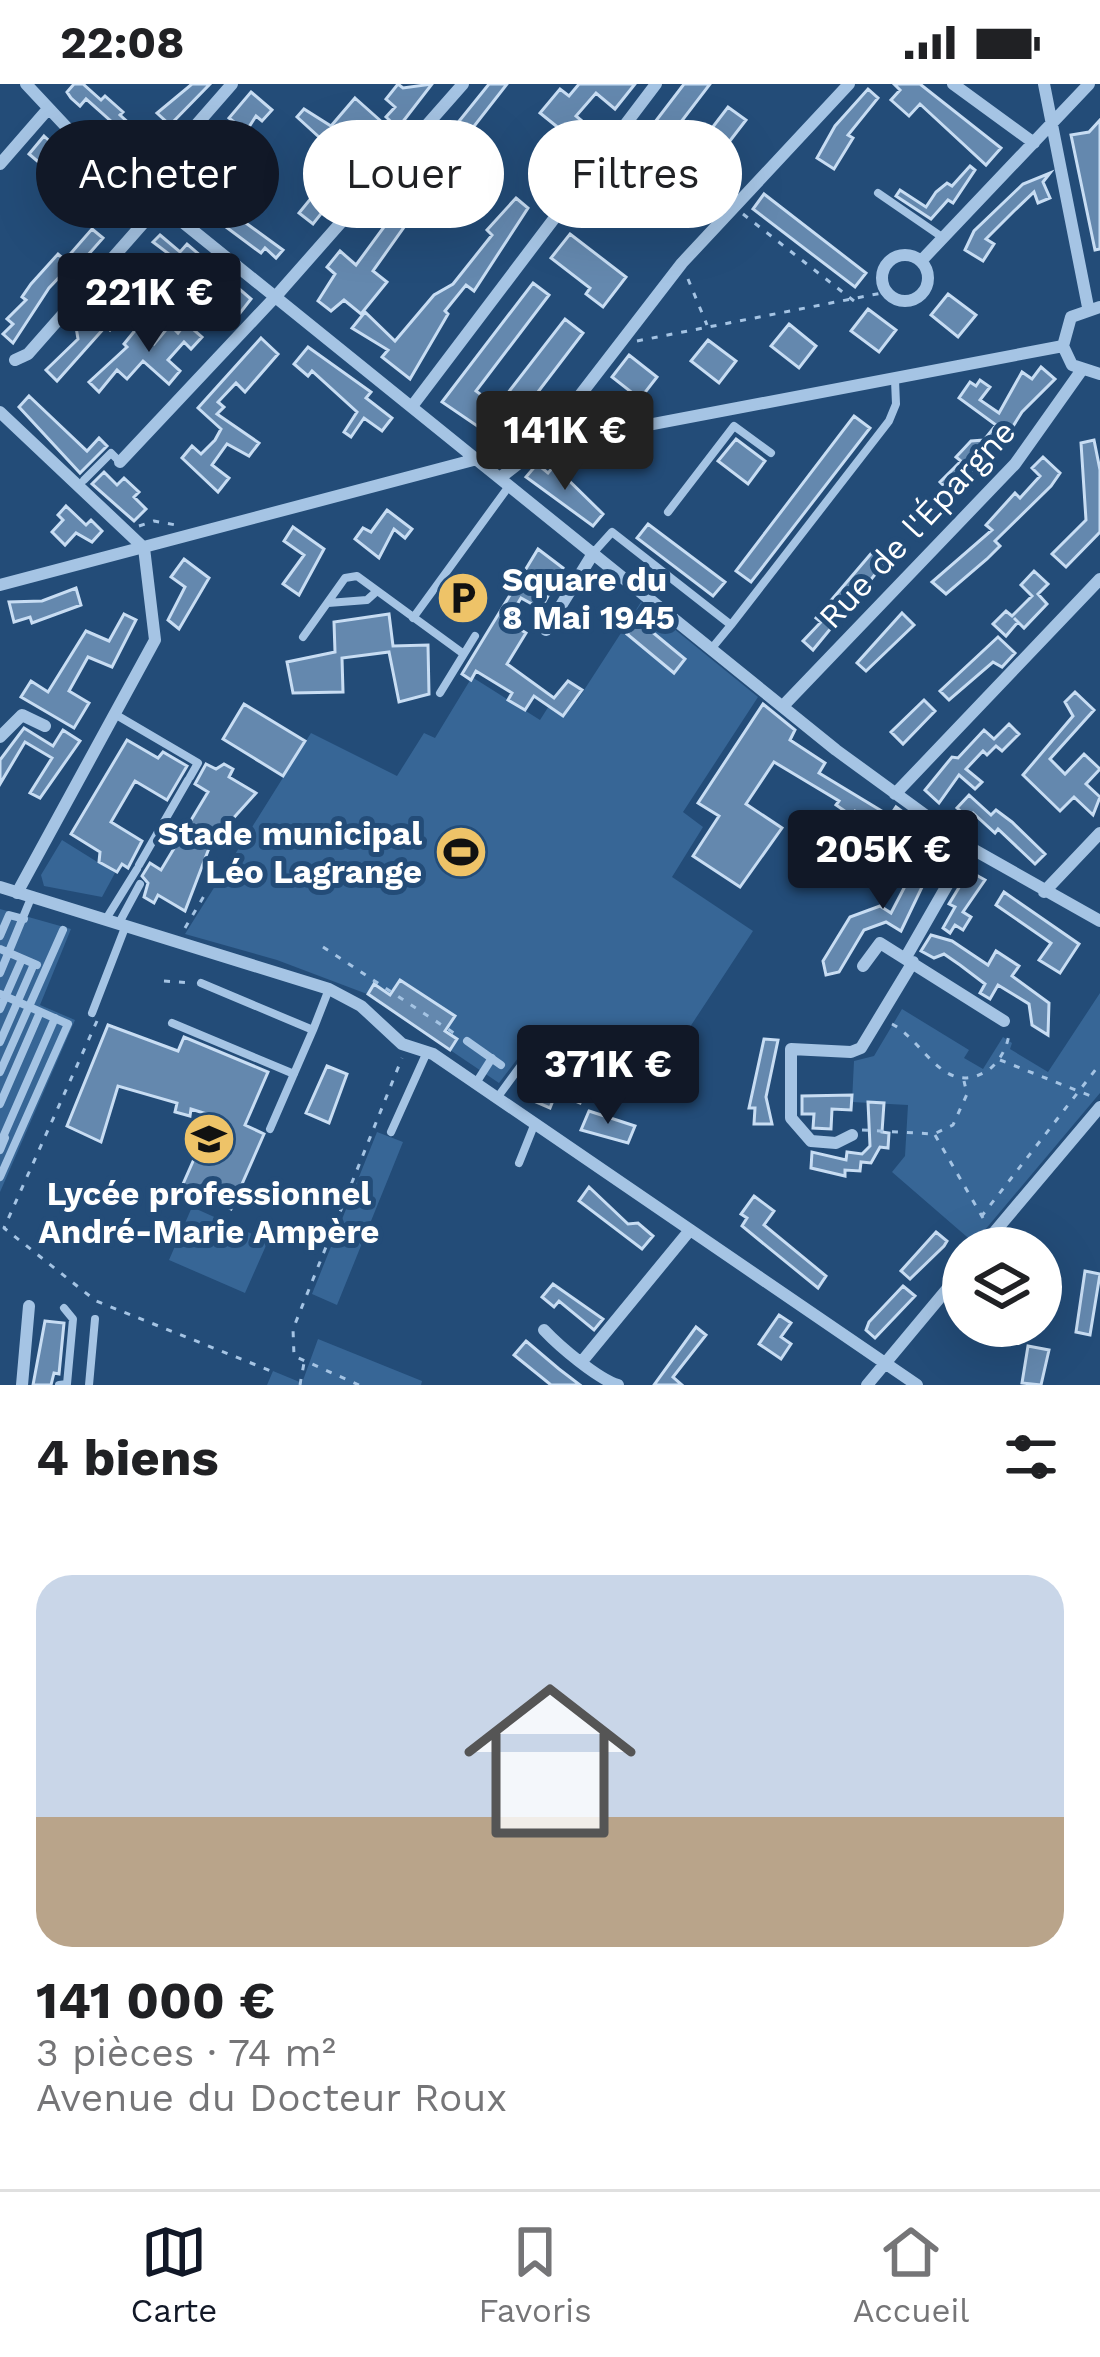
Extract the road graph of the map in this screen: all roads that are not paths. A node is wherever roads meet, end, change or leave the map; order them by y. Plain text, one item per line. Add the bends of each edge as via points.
1 (26, 84) edge
2 (232, 84) edge
3 (463, 84) edge
4 (656, 84) edge
5 (849, 84) edge
6 (953, 84) edge
7 (1044, 84) edge
8 (1089, 84) edge
9 (48, 109) junction
10 (61, 120) edge
11 (200, 120) edge
12 (1052, 124) junction
13 (1034, 143) junction
14 (0, 164) edge
15 (878, 194) dead end
16 (139, 228) edge
17 (193, 228) edge
18 (944, 238) junction
19 (921, 261) junction
20 (277, 295) junction
21 (1094, 307) edge
22 (1063, 346) junction
23 (15, 360) dead end
24 (1081, 371) junction
25 (1100, 374) edge
26 (895, 380) junction
27 (413, 405) junction
28 (736, 410) junction
29 (0, 412) edge
30 (734, 426) junction
31 (565, 443) junction
32 (543, 447) junction
33 (771, 453) dead end
34 (478, 459) junction
35 (120, 462) joint
36 (84, 480) dead end
37 (506, 481) junction
38 (668, 512) dead end
39 (144, 548) junction
40 (593, 552) junction
41 (1100, 579) edge
42 (0, 585) edge
43 (376, 591) junction
44 (326, 603) junction
45 (412, 617) junction
46 (731, 625) junction
47 (546, 630) dead end
48 (476, 636) dead end
49 (303, 637) dead end
50 (712, 648) junction
51 (461, 652) junction
52 (440, 692) dead end
53 (783, 706) junction
54 (118, 716) junction
55 (45, 726) dead end
56 (0, 737) edge
57 (896, 794) junction
58 (1100, 833) edge
59 (969, 847) junction
60 (140, 884) dead end
61 (0, 887) edge
62 (1044, 892) junction
63 (24, 895) junction
64 (24, 919) junction
65 (1100, 921) edge
66 (117, 923) junction
67 (63, 930) dead end
68 (0, 936) edge
69 (4, 951) edge
70 (22, 959) junction
71 (909, 960) junction
72 (34, 964) junction
73 (863, 966) dead end
74 (46, 969) junction
75 (0, 973) edge
76 (201, 983) road end
77 (329, 989) junction
78 (3, 995) edge
79 (17, 1002) junction
80 (29, 1007) junction
81 (0, 1009) edge
82 (40, 1012) junction
83 (96, 1014) road end
84 (1004, 1021) road end
85 (172, 1023) dead end
86 (313, 1030) junction
87 (1, 1035) edge
88 (15, 1038) junction
89 (467, 1041) road end
90 (27, 1043) junction
91 (536, 1045) dead end
92 (428, 1051) junction
93 (492, 1058) junction
94 (502, 1065) dead end
95 (1, 1067) edge
96 (15, 1070) junction
97 (294, 1074) junction
98 (476, 1083) junction
99 (497, 1098) junction
100 (1, 1101) edge
101 (1100, 1102) edge
102 (535, 1123) junction
103 (270, 1129) dead end
104 (391, 1132) dead end
105 (852, 1135) road end
106 (6, 1139) edge
107 (0, 1150) edge
108 (519, 1163) dead end
109 (1, 1173) edge
110 (999, 1227) edge
111 (691, 1231) junction
112 (942, 1295) edge
113 (28, 1306) dead end
114 (64, 1308) dead end
115 (95, 1319) dead end
116 (544, 1330) dead end
117 (584, 1359) junction
118 (885, 1363) junction
119 (93, 1383) edge
120 (22, 1385) edge
121 (59, 1385) edge
122 (618, 1385) edge
123 (866, 1385) edge
124 (917, 1385) edge

1 - 9 street
2 - 11 street
3 - 20 street
4 - 27 street
5 - 31 street via 682,263 564,416
6 - 13 street
7 - 12 street
8 - 12 street
9 - 10 street
9 - 14 street
12 - 13 street
12 - 21 street
13 - 18 street
15 - 18 lane
16 - 23 street
17 - 20 street
18 - 19 street
19 - 19 street via 928,278 921,295 904,301 887,292 882,278 892,259
20 - 27 street
20 - 35 street
21 - 22 street via 1065,326
22 - 24 street
22 - 26 street
24 - 25 street
24 - 53 street, Rue de l'Épargne via 1015,464
26 - 28 street
26 - 46 lane via 889,421
27 - 34 street
28 - 30 lane
28 - 31 street
29 - 39 street
30 - 33 lane
30 - 38 lane
31 - 32 street
32 - 34 street
32 - 37 street
34 - 37 street
34 - 39 street
35 - 36 lane via 111,453
37 - 40 street
37 - 45 lane
39 - 42 street
39 - 54 street via 155,640
40 - 46 lane via 612,532
40 - 47 street
40 - 50 street
41 - 57 street
43 - 44 lane via 367,601
43 - 44 lane via 351,576
43 - 45 lane
44 - 49 lane
45 - 51 lane
46 - 50 lane
48 - 51 lane
50 - 53 street
51 - 52 lane
53 - 57 street
54 - 63 street
54 - 66 lane via 198,763 138,867
55 - 56 street via 22,715
57 - 59 street
58 - 62 street
59 - 62 street
59 - 71 street
60 - 66 lane
61 - 63 street
62 - 65 street
63 - 64 lane
63 - 66 street
64 - 68 lane via 9,915
64 - 69 lane
66 - 77 street
66 - 83 lane
67 - 74 lane
69 - 70 lane
69 - 75 lane
70 - 72 lane
70 - 78 lane
71 - 73 street via 880,944
71 - 84 street
71 - 105 street via 861,1048 790,1049 790,1118 811,1141
72 - 74 lane
72 - 79 lane
74 - 80 lane
76 - 86 lane
77 - 86 lane
77 - 92 street via 408,1046
78 - 79 lane
78 - 81 lane
79 - 80 lane
79 - 87 lane
80 - 82 lane
80 - 88 lane
82 - 90 lane
82 - 106 lane via 55,1018
85 - 97 lane
86 - 97 lane
87 - 88 lane
88 - 90 lane
88 - 95 lane
89 - 93 lane
90 - 96 lane
91 - 99 lane
92 - 98 street
92 - 104 lane
93 - 94 lane
93 - 98 lane
95 - 96 lane
96 - 100 lane
97 - 103 lane
98 - 99 street
99 - 102 street
101 - 110 street
102 - 108 lane
102 - 111 street
106 - 107 lane
106 - 109 lane
111 - 117 street
111 - 118 street
112 - 118 street
113 - 120 street
114 - 121 lane via 73,1319 67,1384
115 - 119 lane
116 - 117 street
117 - 122 street via 599,1379
118 - 123 street
118 - 124 street

